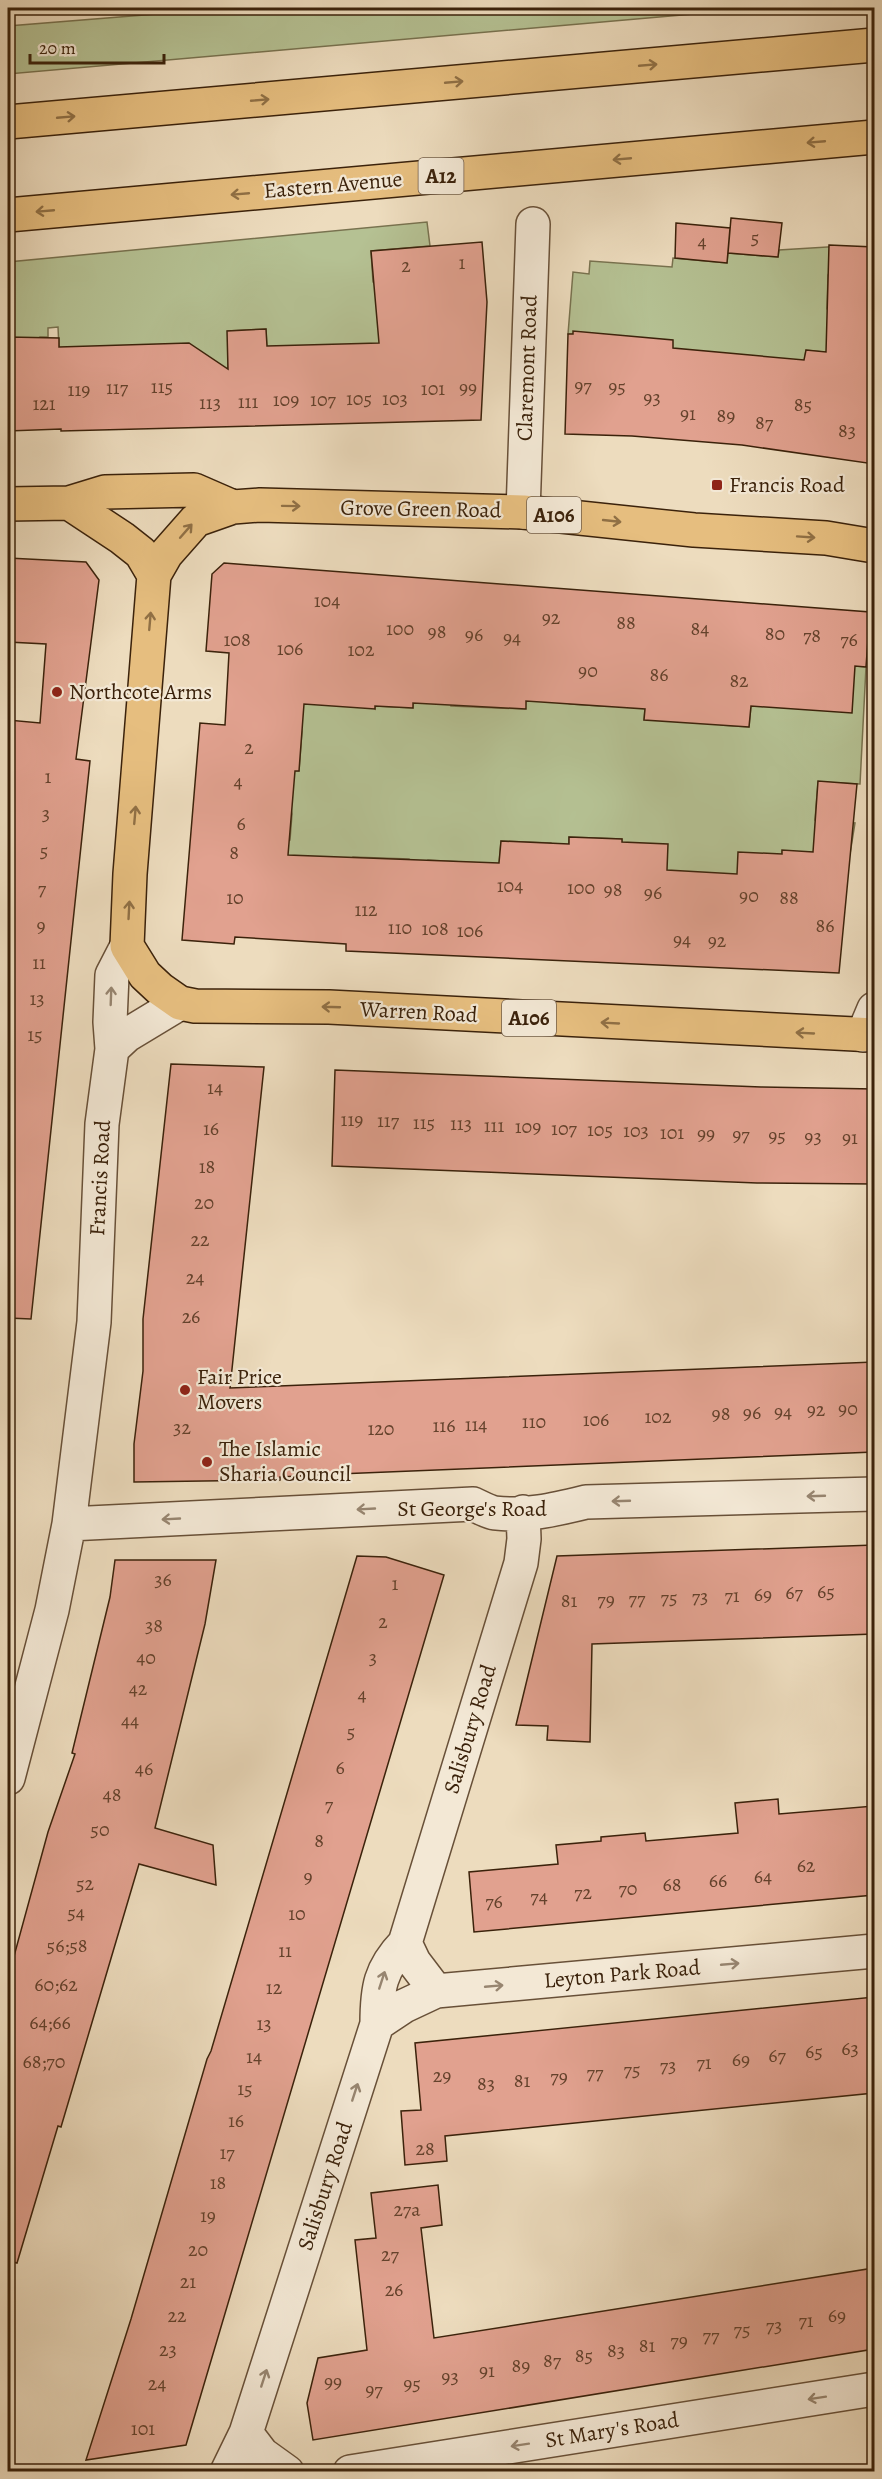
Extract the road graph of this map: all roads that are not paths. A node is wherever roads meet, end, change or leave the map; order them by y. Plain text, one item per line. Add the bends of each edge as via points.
1 (874, 45) edge
2 (8, 122) edge
3 (874, 137) edge
4 (8, 214) edge
5 (533, 224) dead end
6 (69, 503) junction
7 (8, 504) edge
8 (233, 507) junction
9 (523, 512) junction
10 (874, 546) edge
11 (154, 575) junction
12 (127, 946) junction
13 (180, 1003) junction
14 (871, 1027) edge
15 (112, 1049) junction
16 (874, 1494) edge
17 (523, 1512) junction
18 (69, 1524) junction
19 (8, 1778) edge
20 (405, 1943) junction
21 (874, 1951) edge
22 (436, 1991) junction
23 (377, 2024) junction
24 (874, 2389) edge
25 (246, 2433) junction
26 (227, 2472) edge
27 (287, 2472) edge
28 (350, 2472) edge

2 -> 1 main road
3 -> 4 main road, Eastern Avenue / A12
5 - 9 street, Claremont Road
6 - 7 main road, Grove Green Road / A106
6 - 8 main road, Grove Green Road / A106 via 105,492 194,490
6 - 11 main road via 141,553
8 -> 9 main road, Grove Green Road / A106
11 -> 8 main road, Francis Road / A106 via 166,554 196,520
9 -> 10 main road, Grove Green Road / A106 via 694,530 826,538
12 -> 11 main road, Francis Road / A106
12 - 13 main road, Warren Road / A106 via 151,982
15 -> 12 street, Francis Road via 112,975
14 -> 13 main road, Warren Road / A106
13 - 15 street via 127,1035
15 - 18 street, Francis Road via 102,1124 94,1322
16 -> 17 street, St George's Road via 586,1502
17 -> 18 street, St George's Road via 494,1513 473,1504
17 - 20 street, Salisbury Road via 521,1563
18 - 19 street, Francis Road via 52,1610
20 - 22 street
23 -> 20 street, Salisbury Road via 377,1996 389,1960
22 -> 21 street, Leyton Park Road
22 - 23 street, Leyton Park Road
25 -> 23 street, Salisbury Road
24 -> 28 street, St Mary's Road
25 - 26 street
25 - 27 street via 262,2454

